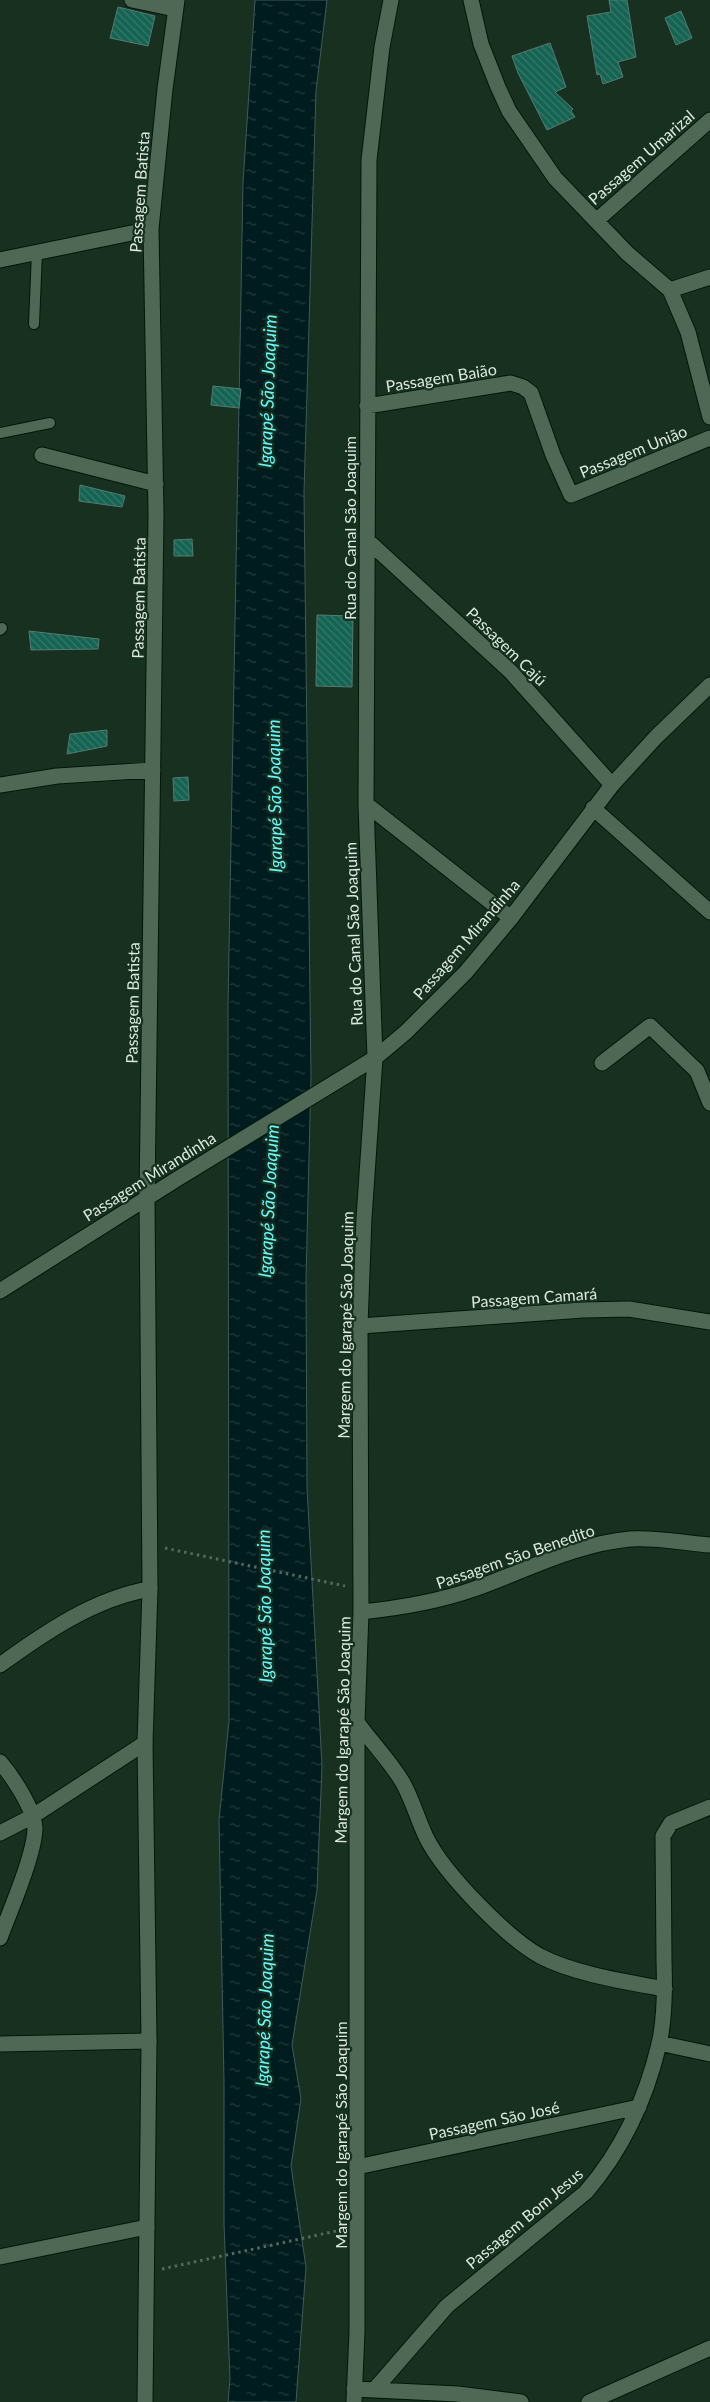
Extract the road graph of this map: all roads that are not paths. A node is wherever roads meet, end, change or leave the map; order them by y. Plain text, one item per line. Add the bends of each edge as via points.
1 (132, 0) edge
2 (391, 0) edge
3 (471, 0) edge
4 (176, 4) edge
5 (710, 120) edge
6 (596, 220) junction
7 (151, 229) junction
8 (37, 252) junction
9 (0, 260) edge
10 (710, 277) edge
11 (670, 290) junction
12 (34, 324) dead end
13 (367, 406) junction
14 (710, 416) edge
15 (50, 423) dead end
16 (0, 433) edge
17 (710, 438) edge
18 (42, 455) dead end
19 (156, 484) junction
20 (568, 493) joint
21 (368, 541) junction
22 (710, 685) edge
23 (153, 770) junction
24 (0, 785) edge
25 (612, 785) junction
26 (366, 804) junction
27 (593, 808) junction
28 (710, 912) edge
29 (511, 918) junction
30 (375, 1058) junction
31 (602, 1063) dead end
32 (710, 1103) edge
33 (147, 1197) junction
34 (0, 1291) edge
35 (710, 1322) edge
36 (360, 1326) junction
37 (710, 1545) edge
38 (150, 1589) junction
39 (362, 1612) junction
40 (0, 1665) edge
41 (358, 1722) junction
42 (145, 1743) junction
43 (0, 1762) edge
44 (710, 1807) edge
45 (32, 1816) junction
46 (0, 1833) edge
47 (0, 1938) edge
48 (665, 1989) junction
49 (149, 2041) junction
50 (659, 2043) junction
51 (0, 2044) edge
52 (710, 2054) edge
53 (639, 2107) junction
54 (357, 2167) junction
55 (147, 2227) junction
56 (0, 2258) edge
57 (710, 2348) edge
58 (375, 2389) junction
59 (354, 2395) edge
60 (145, 2402) edge
61 (521, 2402) edge
62 (589, 2402) edge

1 - 4 street
2 - 13 street, Rua do Canal São Joaquim via 382,47 369,160
3 - 6 street via 481,44 509,111 555,178
4 - 7 street, Passagem Batista
5 - 6 street, Passagem Umarizal
6 - 11 street via 627,253
7 - 8 street
7 - 19 street, Passagem Batista
8 - 9 street
8 - 12 lane
10 - 11 street
11 - 14 street via 688,332
13 - 20 street, Passagem Baião via 511,383 523,387 531,393
13 - 21 street, Rua do Canal São Joaquim
15 - 16 lane
17 - 20 street, Passagem União via 573,494
18 - 19 street
19 - 23 street, Passagem Batista
21 - 25 street, Passagem Cajú via 511,672
21 - 26 street, Rua do Canal São Joaquim
22 - 25 street, Passagem Mirandinha via 656,736
23 - 24 street via 57,776
23 - 33 street, Passagem Batista
25 - 27 street, Passagem Mirandinha
26 - 29 street
26 - 30 street, Rua do Canal São Joaquim
27 - 28 street
27 - 29 street, Passagem Mirandinha
29 - 30 street, Passagem Mirandinha via 444,996
30 - 33 street, Passagem Mirandinha
30 - 36 street, Margem do Igarapé São Joaquim
31 - 32 street via 650,1026 697,1071
33 - 34 street, Passagem Mirandinha
33 - 38 street
35 - 36 street, Passagem Camará via 620,1309
36 - 39 street, Margem do Igarapé São Joaquim
37 - 39 street, Passagem São Benedito via 630,1539 598,1545 544,1560 474,1589 434,1601
38 - 40 street via 118,1595 91,1608
38 - 42 street
39 - 41 street, Margem do Igarapé São Joaquim
41 - 48 street via 402,1783 428,1840 444,1864 518,1940 541,1956 603,1978
41 - 54 street, Margem do Igarapé São Joaquim
42 - 45 street
42 - 49 street
43 - 45 street
44 - 48 street, Passagem Bom Jesus via 671,1823 663,1836
45 - 46 street
45 - 47 street via 35,1828 32,1845
48 - 50 street, Passagem Bom Jesus
49 - 51 street
49 - 55 street
50 - 52 street
50 - 53 street, Passagem Bom Jesus
53 - 54 street, Passagem São José
53 - 58 street, Passagem Bom Jesus via 620,2146 586,2192 448,2306
54 - 59 street, Margem do Igarapé São Joaquim
55 - 56 street
55 - 60 street
57 - 62 street
58 - 59 street
58 - 61 street

